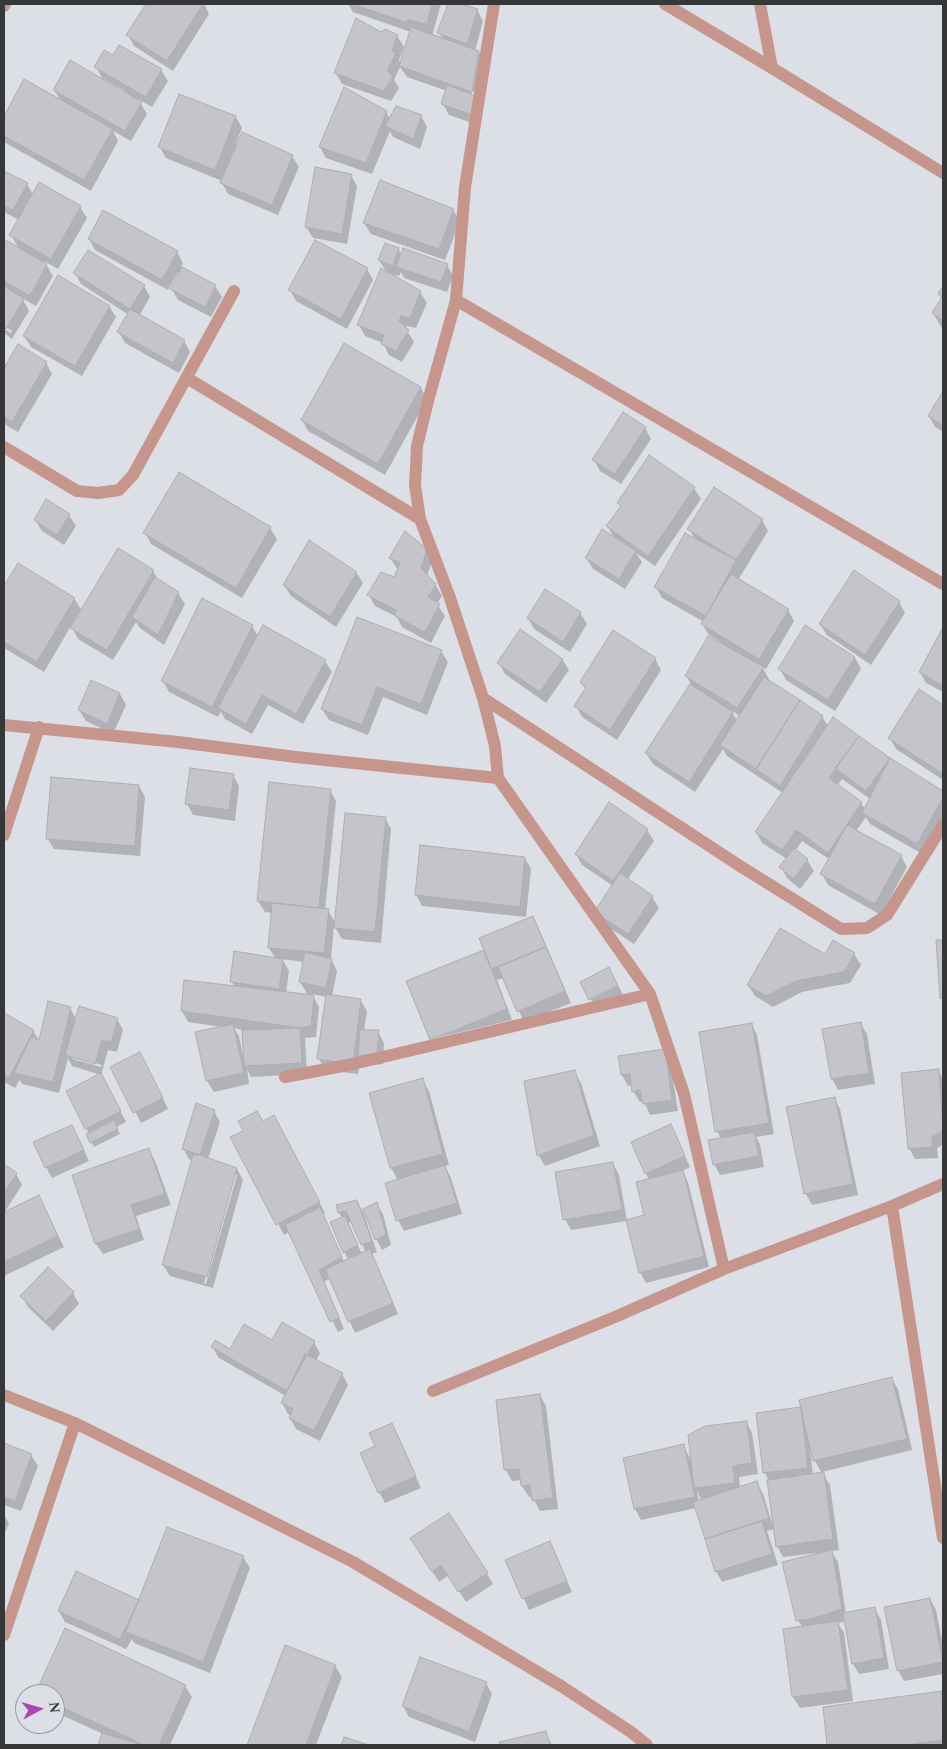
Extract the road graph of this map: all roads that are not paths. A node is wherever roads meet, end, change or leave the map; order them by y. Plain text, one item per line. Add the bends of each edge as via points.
1 (494, 4) edge
2 (665, 4) edge
3 (760, 4) edge
4 (772, 68) junction
5 (943, 174) edge
6 (234, 291) dead end
7 (456, 300) junction
8 (187, 378) junction
9 (4, 447) edge
10 (420, 519) junction
11 (943, 584) edge
12 (483, 698) junction
13 (4, 725) edge
14 (39, 728) junction
15 (498, 778) junction
16 (943, 826) edge
17 (4, 835) edge
18 (650, 994) junction
19 (285, 1077) dead end
20 (943, 1184) edge
21 (892, 1206) junction
22 (724, 1269) junction
23 (433, 1391) dead end
24 (4, 1395) edge
25 (75, 1423) junction
26 (943, 1538) edge
27 (4, 1635) edge
28 (646, 1745) edge

1 - 7 street via 465,186
2 - 4 street
3 - 4 street
4 - 5 street
6 - 8 street
7 - 10 street via 418,446 415,485
7 - 11 street
8 - 9 street via 133,475 118,490 78,491
8 - 10 street
10 - 12 street
12 - 15 street via 495,746
12 - 16 street via 841,929 867,928 887,915
13 - 14 street
14 - 15 street
14 - 17 street
15 - 18 street
18 - 19 street
18 - 22 street via 684,1094
20 - 21 street
21 - 22 street
21 - 26 street
22 - 23 street
24 - 25 street
25 - 27 street
25 - 28 street via 353,1562 561,1686

